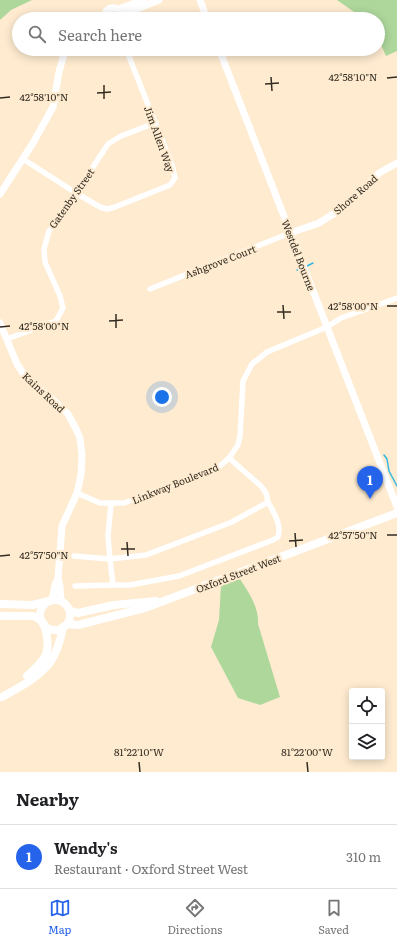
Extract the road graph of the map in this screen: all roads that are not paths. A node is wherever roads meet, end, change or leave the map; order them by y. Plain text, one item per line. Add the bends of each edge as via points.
1 (144, 0) edge
2 (159, 0) edge
3 (200, 0) edge
4 (107, 12) edge
5 (118, 12) edge
6 (123, 12) edge
7 (126, 12) edge
8 (204, 12) edge
9 (63, 56) edge
10 (129, 56) edge
11 (222, 56) edge
12 (155, 123) junction
13 (23, 159) junction
14 (397, 163) edge
15 (76, 193) junction
16 (0, 194) edge
17 (290, 233) junction
18 (150, 288) dead end
19 (397, 298) edge
20 (0, 322) edge
21 (327, 327) junction
22 (7, 339) junction
23 (229, 458) junction
24 (77, 493) junction
25 (268, 502) junction
26 (110, 504) junction
27 (397, 506) edge
28 (397, 513) edge
29 (74, 556) dead end
30 (110, 559) junction
31 (113, 585) junction
32 (75, 586) dead end
33 (169, 599) junction
34 (54, 600) junction
35 (0, 604) edge
36 (70, 611) junction
37 (0, 616) edge
38 (43, 622) junction
39 (65, 626) junction
40 (1, 699) edge

1 - 6 street
2 - 7 street
3 - 8 street
4 - 5 street via 108,9 115,8
9 - 13 street via 53,107
10 - 12 street, Jim Allen Way
11 - 17 street, Westdel Bourne
12 - 15 street, Gatenby Street via 121,136 108,144
12 - 15 street, Jim Allen Way via 172,165 175,178 170,185 107,209
13 - 15 street, Jim Allen Way
13 - 16 street
14 - 17 street, Shore Road via 379,173 342,209 319,223
15 - 22 street, Gatenby Street via 49,231 44,249 45,262 63,308 56,321
17 - 18 street, Ashgrove Court
17 - 21 street, Westdel Bourne
19 - 21 street, Linkway Boulevard via 341,318
20 - 22 street, Kains Road
21 - 23 street, Linkway Boulevard via 267,352 252,364 243,381 238,445
21 - 27 street, Westdel Bourne
22 - 24 street, Kains Road via 17,364 27,379 68,414 76,429 82,455
23 - 25 street via 261,486
23 - 26 street, Linkway Boulevard via 220,466 124,503
24 - 26 street, Linkway Boulevard via 100,504
24 - 34 street, Kains Road via 62,526 58,578 60,586
25 - 30 street via 232,522 146,555
25 - 31 street via 279,526 278,537 273,540 179,576 130,585
26 - 30 street
28 - 33 main road, Oxford Street West
29 - 30 street
30 - 31 street
31 - 32 street
33 - 36 main road, Oxford Street West via 114,605 78,613
33 - 39 main road, Oxford Street West via 111,617
34 - 35 main road via 32,605
34 - 36 main road via 67,605
34 - 38 main road via 43,607 40,616
36 - 39 main road
37 - 38 main road via 33,616
38 - 39 main road via 51,629
38 - 40 main road via 48,647 40,664
39 - 40 main road via 47,667

